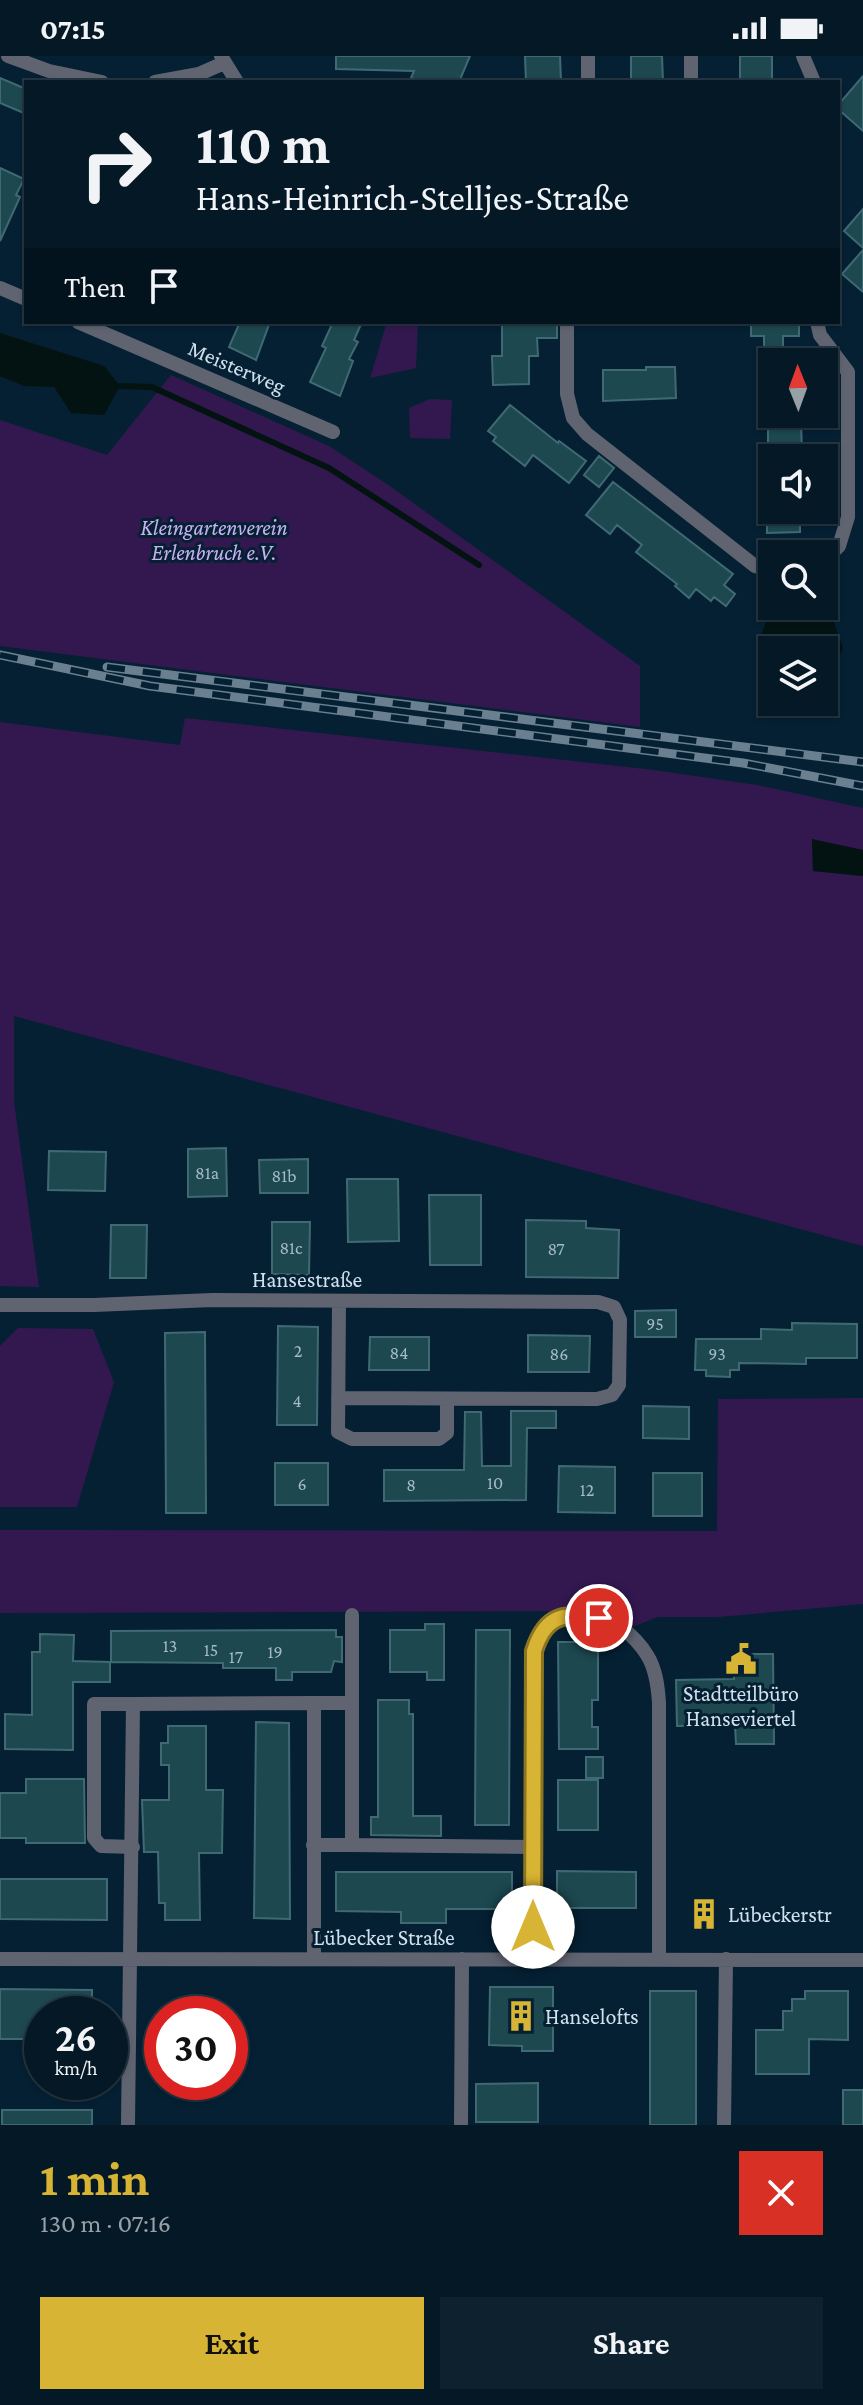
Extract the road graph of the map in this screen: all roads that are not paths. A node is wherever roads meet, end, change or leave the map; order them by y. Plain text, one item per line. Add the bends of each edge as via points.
1 (8, 56) edge
2 (588, 56) edge
3 (691, 56) edge
4 (803, 56) edge
5 (222, 60) edge
6 (92, 80) edge
7 (166, 80) edge
8 (236, 80) edge
9 (588, 80) edge
10 (691, 80) edge
11 (813, 80) edge
12 (0, 288) edge
13 (24, 298) edge
14 (83, 324) edge
15 (567, 324) edge
16 (817, 324) edge
17 (333, 432) dead end
18 (838, 547) edge
19 (758, 567) edge
20 (339, 1301) junction
21 (0, 1305) edge
22 (338, 1398) junction
23 (447, 1399) junction
24 (352, 1615) dead end
25 (314, 1703) junction
26 (352, 1703) junction
27 (133, 1704) junction
28 (313, 1845) junction
29 (352, 1845) junction
30 (133, 1847) junction
31 (534, 1847) junction
32 (0, 1959) edge
33 (129, 1959) junction
34 (314, 1959) junction
35 (462, 1959) junction
36 (533, 1959) junction
37 (659, 1959) junction
38 (726, 1959) junction
39 (863, 1960) edge
40 (128, 2125) edge
41 (461, 2125) edge
42 (724, 2125) edge

1 - 6 street
2 - 9 street
3 - 10 street
4 - 11 street
5 - 7 street via 199,74
5 - 8 street
12 - 13 street
14 - 17 street, Meisterweg
15 - 19 street via 567,394 573,418
16 - 18 street via 848,372 848,517
20 - 21 street, Hansestraße
20 - 22 street
20 - 23 street, Hansestraße via 598,1302 614,1307 620,1320 619,1385 612,1395
22 - 23 street
22 - 23 street via 338,1432 352,1439 439,1439 447,1433
24 - 26 street
25 - 26 street
25 - 27 street
25 - 28 street
26 - 29 street
27 - 30 street
27 - 30 street via 94,1704 94,1838 101,1846
28 - 29 street
28 - 34 street
29 - 31 street
30 - 33 street
31 - 36 street
31 - 37 street via 534,1651 540,1632 555,1619 599,1618 633,1638 648,1656 658,1684
32 - 33 street, Lübecker Straße
33 - 34 street, Lübecker Straße
33 - 40 street
34 - 35 street, Lübecker Straße
35 - 36 street, Lübecker Straße
35 - 41 street
36 - 37 street, Lübecker Straße
37 - 38 street, Lübecker Straße
38 - 39 street, Lübecker Straße
38 - 42 street

